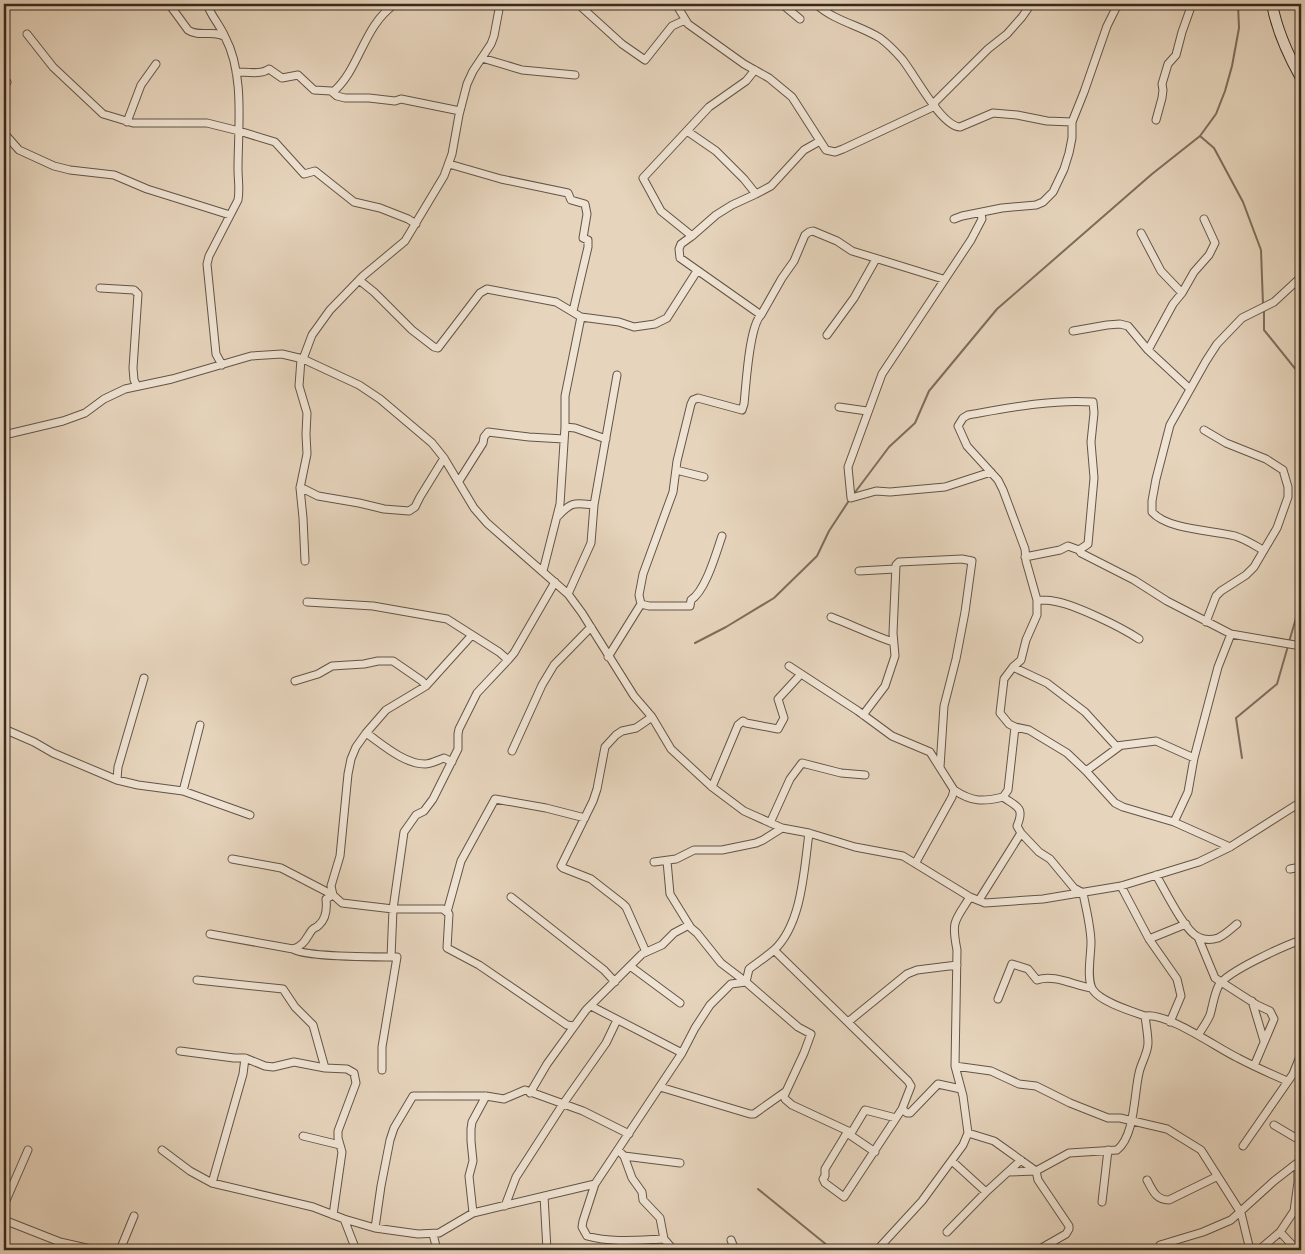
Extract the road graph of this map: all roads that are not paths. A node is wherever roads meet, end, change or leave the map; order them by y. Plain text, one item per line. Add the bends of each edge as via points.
1 (169, 4) edge
2 (207, 4) edge
3 (394, 4) edge
4 (500, 4) edge
5 (578, 4) edge
6 (676, 4) edge
7 (782, 4) edge
8 (816, 4) edge
9 (1032, 4) edge
10 (1117, 4) edge
11 (1192, 4) edge
12 (1272, 4) edge
13 (800, 18) dead end
14 (684, 20) junction
15 (27, 34) dead end
16 (225, 37) junction
17 (482, 58) junction
18 (156, 64) dead end
19 (755, 70) junction
20 (236, 72) junction
21 (575, 75) dead end
22 (1301, 78) edge
23 (333, 92) junction
24 (934, 105) junction
25 (460, 111) junction
26 (1156, 120) dead end
27 (127, 122) junction
28 (1072, 122) junction
29 (239, 131) junction
30 (686, 131) junction
31 (4, 133) edge
32 (820, 141) junction
33 (449, 164) junction
34 (756, 194) junction
35 (981, 213) junction
36 (230, 215) junction
37 (954, 219) dead end
38 (1204, 219) dead end
39 (416, 224) junction
40 (1141, 233) dead end
41 (692, 236) junction
42 (876, 259) junction
43 (698, 271) junction
44 (1301, 277) edge
45 (944, 279) junction
46 (359, 280) junction
47 (100, 288) dead end
48 (1182, 293) junction
49 (574, 311) junction
50 (761, 315) junction
51 (581, 316) junction
52 (1073, 331) dead end
53 (827, 335) dead end
54 (1148, 350) junction
55 (302, 359) junction
56 (222, 365) junction
57 (617, 375) dead end
58 (137, 386) junction
59 (1190, 389) junction
60 (839, 407) dead end
61 (867, 411) junction
62 (565, 427) junction
63 (1204, 430) dead end
64 (4, 435) edge
65 (564, 439) junction
66 (606, 439) junction
67 (444, 458) junction
68 (676, 470) junction
69 (991, 472) junction
70 (704, 477) dead end
71 (459, 481) junction
72 (300, 488) junction
73 (594, 505) junction
74 (558, 516) junction
75 (722, 536) dead end
76 (1079, 550) junction
77 (1263, 550) junction
78 (1025, 557) junction
79 (305, 561) dead end
80 (895, 569) junction
81 (543, 571) junction
82 (859, 571) dead end
83 (555, 582) junction
84 (568, 594) junction
85 (1037, 600) junction
86 (307, 602) dead end
87 (641, 604) junction
88 (831, 617) dead end
89 (1206, 622) junction
90 (591, 627) junction
91 (1231, 634) junction
92 (472, 635) junction
93 (1139, 639) dead end
94 (894, 642) junction
95 (1301, 646) edge
96 (608, 657) junction
97 (508, 660) junction
98 (789, 666) dead end
99 (1013, 667) junction
100 (801, 674) junction
101 (144, 678) dead end
102 (295, 681) dead end
103 (426, 686) junction
104 (863, 715) junction
105 (652, 717) junction
106 (200, 725) dead end
107 (1015, 727) junction
108 (4, 729) edge
109 (366, 733) junction
110 (1120, 746) junction
111 (512, 751) dead end
112 (1194, 758) junction
113 (452, 762) junction
114 (940, 767) junction
115 (1086, 771) junction
116 (865, 775) dead end
117 (117, 780) junction
118 (712, 787) junction
119 (954, 790) junction
120 (183, 791) junction
121 (1003, 797) junction
122 (1301, 802) edge
123 (250, 815) dead end
124 (585, 818) junction
125 (1174, 822) junction
126 (770, 823) junction
127 (782, 828) junction
128 (809, 833) junction
129 (1021, 833) junction
130 (1230, 847) junction
131 (232, 859) dead end
132 (654, 862) dead end
133 (667, 862) junction
134 (916, 862) junction
135 (1301, 867) edge
136 (1290, 870) dead end
137 (1156, 875) junction
138 (1121, 886) junction
139 (1083, 893) junction
140 (333, 896) junction
141 (511, 896) dead end
142 (970, 897) junction
143 (979, 900) junction
144 (393, 909) junction
145 (447, 912) junction
146 (1186, 924) junction
147 (1237, 924) dead end
148 (689, 925) junction
149 (210, 934) dead end
150 (1198, 937) junction
151 (1150, 939) junction
152 (1301, 940) edge
153 (293, 949) junction
154 (774, 950) junction
155 (646, 952) junction
156 (391, 957) junction
157 (957, 965) junction
158 (630, 966) junction
159 (197, 980) dead end
160 (614, 982) junction
161 (746, 982) junction
162 (1221, 982) junction
163 (1091, 988) junction
164 (998, 999) dead end
165 (1252, 1000) junction
166 (680, 1003) dead end
167 (591, 1006) junction
168 (1145, 1016) junction
169 (617, 1020) junction
170 (848, 1022) junction
171 (1170, 1022) junction
172 (574, 1026) junction
173 (1198, 1035) junction
174 (1264, 1041) junction
175 (180, 1050) dead end
176 (682, 1053) junction
177 (1301, 1056) edge
178 (245, 1058) junction
179 (955, 1066) junction
180 (1254, 1066) junction
181 (326, 1068) junction
182 (382, 1070) dead end
183 (1287, 1081) junction
184 (660, 1087) junction
185 (961, 1089) junction
186 (785, 1092) junction
187 (530, 1093) junction
188 (486, 1096) junction
189 (563, 1104) junction
190 (902, 1109) junction
191 (896, 1118) junction
192 (1132, 1120) junction
193 (1274, 1125) dead end
194 (849, 1133) junction
195 (968, 1133) junction
196 (629, 1134) junction
197 (303, 1136) dead end
198 (1301, 1141) edge
199 (340, 1145) junction
200 (1243, 1146) dead end
201 (28, 1150) dead end
202 (162, 1150) dead end
203 (618, 1150) junction
204 (1108, 1150) junction
205 (875, 1152) junction
206 (624, 1156) junction
207 (1021, 1160) junction
208 (952, 1161) junction
209 (1300, 1161) edge
210 (680, 1163) dead end
211 (1036, 1171) junction
212 (1008, 1172) junction
213 (1216, 1177) junction
214 (1147, 1180) dead end
215 (212, 1183) junction
216 (1300, 1183) edge
217 (595, 1184) junction
218 (986, 1192) junction
219 (544, 1196) junction
220 (1102, 1202) dead end
221 (4, 1205) edge
222 (505, 1206) junction
223 (473, 1213) junction
224 (1240, 1213) junction
225 (333, 1215) junction
226 (134, 1216) dead end
227 (344, 1219) junction
228 (4, 1220) edge
229 (375, 1228) junction
230 (947, 1232) dead end
231 (1280, 1232) junction
232 (432, 1234) junction
233 (664, 1239) junction
234 (730, 1240) dead end
235 (60, 1242) junction
236 (1160, 1245) dead end
237 (54, 1250) edge
238 (95, 1250) edge
239 (120, 1250) edge
240 (356, 1250) edge
241 (437, 1250) edge
242 (548, 1250) edge
243 (672, 1250) edge
244 (735, 1250) edge
245 (877, 1250) edge
246 (1038, 1250) edge
247 (1250, 1250) edge
248 (1258, 1250) edge
249 (1298, 1250) edge

1 - 16 street via 192,33
2 - 16 street
3 - 23 street via 379,18 343,82
4 - 17 street via 494,36
5 - 14 street via 645,60 672,26
6 - 14 street
7 - 13 street
8 - 24 street via 828,14 886,43 911,70
9 - 24 street via 1007,34
10 - 28 street
11 - 26 street via 1176,55 1168,64
12 - 22 street via 1286,50
14 - 19 street
15 - 27 street via 53,67 98,110
16 - 20 street
17 - 21 street via 522,70
17 - 25 street via 467,84
18 - 27 street via 141,85
19 - 30 street via 746,82 709,107
19 - 32 street via 792,97
20 - 23 street via 269,69 282,78 298,75 311,88
20 - 29 street
23 - 25 street via 345,98 395,102 401,99
24 - 28 street via 954,127 993,113 1047,122
24 - 32 street via 835,152 826,150
25 - 33 street
27 - 29 street via 207,123
28 - 35 street via 1072,138 1064,169 1049,197 1036,205
29 - 36 street via 240,191
29 - 39 street via 275,142 301,172 315,171 354,202 380,208
30 - 34 street via 716,151
30 - 41 street via 643,178 661,211
31 - 36 street via 19,150 54,166 114,175
32 - 34 street via 804,150 771,186
33 - 39 street
33 - 49 street via 568,193 571,200 585,204 583,238 588,240 588,247
34 - 41 street via 716,215
35 - 37 street
35 - 45 street via 982,219 971,240
36 - 56 street via 207,264 216,354
38 - 48 street via 1215,243
39 - 46 street via 397,249
40 - 48 street via 1161,271
41 - 43 street via 681,244 679,253 680,258
42 - 45 street
42 - 50 street via 809,232
42 - 53 street via 854,298
43 - 50 street
43 - 51 street via 667,318 659,322 634,327
44 - 59 street via 1274,302 1242,318 1217,344
45 - 61 street via 882,374
46 - 49 street via 412,330 438,348 480,293 487,289 556,302
46 - 55 street via 320,323
47 - 58 street via 134,290 138,294 133,374
48 - 54 street
49 - 51 street
50 - 68 street via 756,320 749,354 742,410 698,398 693,400
51 - 62 street via 564,396
52 - 54 street via 1096,326 1128,326
54 - 59 street
55 - 56 street via 282,354 251,356
55 - 67 street via 359,385 380,399 432,443
55 - 72 street via 299,386 307,414 307,454
56 - 58 street
57 - 66 street
58 - 64 street via 104,399 85,413
59 - 77 street via 1170,425 1156,479 1152,512 1182,527 1241,538
60 - 61 street
61 - 69 street via 848,467 851,498 876,491 945,487
62 - 65 street
62 - 66 street
63 - 77 street via 1283,470 1288,497 1277,528
65 - 71 street via 488,432
65 - 74 street
66 - 73 street
67 - 71 street
67 - 72 street via 415,507 409,511 318,496
68 - 70 street
68 - 87 street via 671,497 644,569 639,595
69 - 76 street via 961,435 958,426 968,414 1093,402 1091,442 1094,478 1088,544
69 - 78 street via 1003,490 1025,548
71 - 81 street via 486,522
72 - 79 street
73 - 74 street via 573,503
73 - 84 street via 592,543
74 - 81 street
75 - 87 street via 711,567 690,606
76 - 78 street via 1068,546
76 - 89 street
77 - 89 street via 1250,572 1216,596
78 - 85 street
80 - 82 street
80 - 94 street
80 - 114 street via 899,562 972,561 956,659 944,706
81 - 83 street
83 - 84 street
83 - 97 street
84 - 90 street
85 - 93 street via 1054,601 1074,608
85 - 99 street via 1034,624 1021,660
86 - 92 street via 373,606 447,619
87 - 96 street
88 - 94 street
89 - 91 street
90 - 96 street
90 - 111 street via 554,665
91 - 95 street
91 - 112 street via 1218,667
92 - 97 street
92 - 103 street
94 - 104 street via 896,656 885,686
96 - 105 street
97 - 113 street via 477,693 458,734 458,749
98 - 100 street
99 - 107 street via 1003,684 1000,713
99 - 110 street via 1047,683 1085,712 1116,746
100 - 104 street
100 - 118 street via 778,699 784,718 778,729 743,721 738,725
101 - 117 street
102 - 103 street via 332,666 393,661
103 - 109 street via 386,710
104 - 114 street via 892,736 930,752
105 - 118 street via 671,749
105 - 124 street via 636,728 622,731 605,747 597,789
106 - 120 street
107 - 115 street via 1029,730 1067,753
107 - 121 street via 1008,790
108 - 117 street
109 - 113 street via 398,756 424,764 444,758
109 - 140 street via 351,759 340,856 331,886
110 - 112 street via 1156,741
110 - 115 street
112 - 125 street via 1188,792
113 - 144 street via 433,799 404,832
114 - 119 street
115 - 125 street via 1123,808
116 - 126 street via 841,773 802,763 790,779
117 - 120 street
118 - 126 street via 744,811
119 - 121 street via 984,801
119 - 134 street
120 - 123 street
121 - 129 street via 1020,809 1016,826
122 - 130 street
124 - 145 street via 495,800 461,861
124 - 155 street via 562,866 591,879 626,907
125 - 130 street
126 - 127 street
127 - 128 street
127 - 133 street via 756,843 722,850 694,850
128 - 134 street
128 - 154 street via 800,898 792,923
129 - 139 street via 1050,859 1074,888
129 - 143 street
130 - 137 street via 1199,862
131 - 140 street via 281,868
132 - 133 street
133 - 148 street via 670,894
134 - 142 street
135 - 136 street
137 - 138 street
137 - 146 street
138 - 139 street
138 - 151 street
139 - 143 street via 990,904
139 - 163 street via 1091,942
140 - 144 street via 342,903
140 - 153 street via 326,899 320,925 313,929 305,943
141 - 160 street via 604,970
142 - 143 street
142 - 157 street via 954,921
144 - 145 street via 439,908
144 - 156 street
145 - 172 street via 447,948 479,965 567,1025
146 - 150 street
146 - 151 street
147 - 150 street via 1219,938 1206,940
148 - 155 street via 662,945
148 - 161 street via 722,963
149 - 153 street
150 - 162 street via 1215,978
151 - 171 street via 1177,979 1181,996
152 - 162 street via 1275,950
153 - 156 street via 315,954
154 - 161 street via 749,969
154 - 170 street
155 - 158 street
156 - 182 street via 396,957 382,1048
157 - 170 street via 907,974
157 - 179 street
158 - 160 street
158 - 166 street
159 - 181 street via 283,989 313,1025
160 - 167 street
161 - 176 street via 732,984 710,1005
161 - 186 street via 798,1027 811,1034
162 - 165 street
162 - 173 street via 1209,1017
163 - 164 street via 1050,977 1037,980 1028,969 1012,964
163 - 168 street via 1096,994
165 - 174 street
165 - 174 street via 1270,1011 1274,1018
167 - 169 street
167 - 172 street
168 - 171 street
168 - 192 street via 1148,1045 1139,1072
169 - 176 street
169 - 189 street via 606,1043
170 - 190 street via 908,1081 911,1086
171 - 173 street
172 - 187 street
173 - 180 street
174 - 180 street
175 - 178 street
176 - 184 street
177 - 183 street
178 - 181 street via 273,1067 294,1062
178 - 215 street
179 - 185 street
179 - 192 street via 992,1071 1019,1084 1036,1086 1108,1118
180 - 183 street
181 - 199 street via 348,1069 356,1075 338,1131
183 - 200 street
184 - 186 street via 750,1114
184 - 196 street
185 - 190 street via 938,1084 910,1113
185 - 195 street
186 - 194 street via 785,1099 792,1105
187 - 188 street via 525,1090 504,1099
187 - 189 street
188 - 223 street via 472,1122 473,1161 469,1176
188 - 229 street via 413,1096 390,1140
189 - 196 street
189 - 222 street via 516,1178
190 - 191 street
191 - 194 street via 865,1110
191 - 205 street
192 - 204 street via 1119,1149
192 - 213 street via 1164,1127 1201,1150
193 - 198 street
194 - 205 street
194 - 205 street via 825,1169 823,1179 844,1197
195 - 207 street via 994,1141
195 - 208 street
196 - 203 street
197 - 199 street
199 - 225 street via 342,1152
201 - 221 street
202 - 215 street
203 - 206 street
203 - 217 street
204 - 211 street via 1069,1152
204 - 220 street
206 - 210 street
206 - 233 street via 643,1200 660,1218
207 - 211 street
207 - 212 street
208 - 218 street
208 - 245 street via 922,1201
209 - 216 street
209 - 224 street
211 - 212 street
211 - 246 street via 1038,1180 1069,1226 1066,1234
212 - 218 street
213 - 214 street via 1170,1200 1157,1197
213 - 224 street
215 - 225 street via 313,1207
216 - 231 street via 1294,1211
217 - 219 street
217 - 233 street via 583,1220 582,1227 587,1236
218 - 230 street
219 - 222 street
219 - 242 street
222 - 223 street
223 - 232 street
224 - 236 street via 1203,1232
224 - 247 street
225 - 227 street
226 - 239 street
227 - 229 street
227 - 240 street
228 - 235 street
229 - 232 street
231 - 248 street
231 - 249 street
232 - 241 street
233 - 243 street
234 - 244 street
235 - 237 street
235 - 238 street

